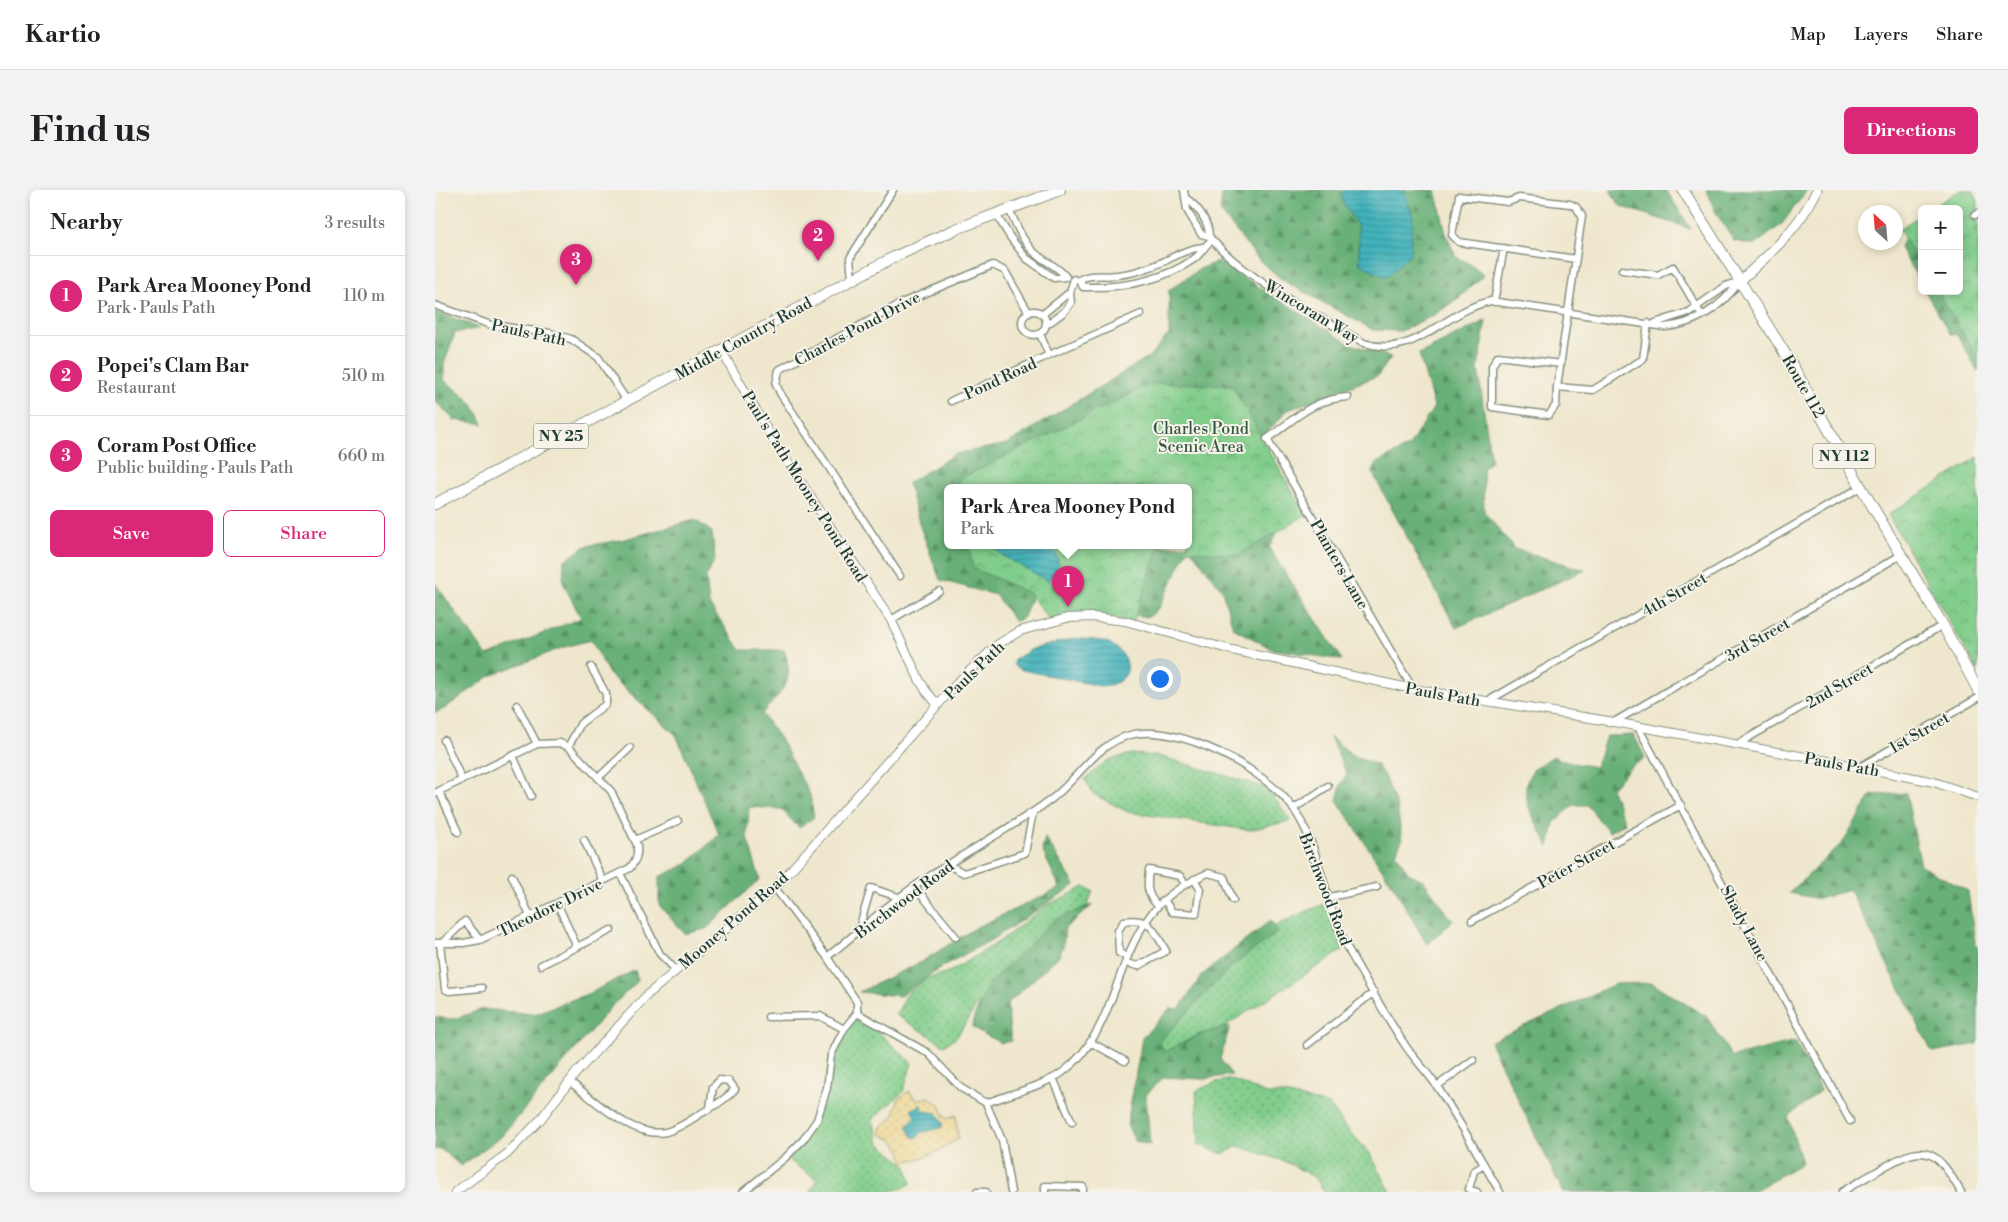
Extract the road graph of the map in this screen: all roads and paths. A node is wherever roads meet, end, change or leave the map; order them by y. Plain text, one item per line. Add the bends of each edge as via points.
1 (893, 190) edge
2 (1060, 190) edge
3 (1184, 190) edge
4 (1683, 190) edge
5 (1817, 190) edge
6 (1187, 199) junction
7 (1009, 209) junction
8 (996, 214) junction
9 (1210, 238) junction
10 (1203, 247) junction
11 (1505, 248) junction
12 (1576, 259) junction
13 (1622, 270) dead end
14 (1066, 277) junction
15 (852, 278) junction
16 (1076, 280) junction
17 (1740, 281) junction
18 (1070, 292) junction
19 (1494, 302) junction
20 (435, 305) edge
21 (1696, 307) junction
22 (1568, 312) junction
23 (1029, 313) junction
24 (1043, 314) junction
25 (1141, 314) dead end
26 (1702, 316) junction
27 (1651, 323) junction
28 (1046, 325) junction
29 (1040, 334) junction
30 (721, 350) junction
31 (1049, 355) junction
32 (1561, 364) junction
33 (1557, 387) junction
34 (1348, 397) dead end
35 (627, 401) junction
36 (951, 401) dead end
37 (1861, 487) junction
38 (436, 502) edge
39 (1901, 555) junction
40 (900, 576) dead end
41 (939, 591) dead end
42 (891, 620) junction
43 (1943, 625) junction
44 (591, 667) dead end
45 (1413, 690) junction
46 (1978, 690) edge
47 (1978, 698) edge
48 (1488, 702) junction
49 (517, 705) dead end
50 (938, 705) junction
51 (1614, 722) junction
52 (1639, 727) junction
53 (443, 740) dead end
54 (537, 744) junction
55 (1735, 746) junction
56 (568, 747) junction
57 (630, 748) dead end
58 (513, 756) junction
59 (1859, 767) junction
60 (598, 778) junction
61 (462, 780) junction
62 (1329, 786) dead end
63 (437, 792) edge
64 (531, 796) dead end
65 (1978, 797) edge
66 (1681, 805) junction
67 (1293, 809) junction
68 (1033, 812) junction
69 (678, 821) dead end
70 (458, 832) dead end
71 (584, 840) dead end
72 (635, 840) junction
73 (948, 865) junction
74 (620, 873) junction
75 (512, 876) dead end
76 (1195, 879) junction
77 (603, 881) junction
78 (1185, 884) junction
79 (915, 887) junction
80 (1377, 887) dead end
81 (775, 888) junction
82 (1329, 897) junction
83 (901, 898) junction
84 (1233, 900) dead end
85 (1165, 901) junction
86 (557, 903) junction
87 (1158, 906) junction
88 (530, 916) junction
89 (1472, 921) dead end
90 (1146, 923) junction
91 (611, 930) dead end
92 (858, 932) junction
93 (956, 937) dead end
94 (480, 940) junction
95 (439, 943) edge
96 (577, 947) junction
97 (827, 957) junction
98 (1127, 960) junction
99 (541, 965) dead end
100 (675, 970) junction
101 (482, 988) dead end
102 (1374, 992) junction
103 (857, 1013) junction
104 (768, 1017) dead end
105 (844, 1030) junction
106 (1090, 1042) junction
107 (1307, 1045) dead end
108 (1473, 1060) dead end
109 (1125, 1061) dead end
110 (1053, 1078) junction
111 (570, 1082) junction
112 (1437, 1086) junction
113 (985, 1103) junction
114 (710, 1108) junction
115 (1850, 1121) dead end
116 (1072, 1122) dead end
117 (1484, 1165) junction
118 (755, 1182) junction
119 (455, 1192) edge
120 (743, 1192) edge
121 (752, 1192) edge
122 (977, 1192) edge
123 (986, 1192) edge
124 (1011, 1192) edge
125 (1045, 1192) edge
126 (1083, 1192) edge
127 (1477, 1192) edge
128 (1500, 1192) edge
129 (1842, 1192) edge
130 (1961, 1192) edge

1 - 15 street via 850,258
2 - 7 main road, Middle Country Road / NY 25
3 - 6 street, Wincoram Way
4 - 17 main road, Route 112 / NY 112
5 - 17 main road via 1809,206 1779,245
6 - 9 street, Wincoram Way via 1195,205 1209,228
6 - 9 street, Wincoram Way via 1187,210 1201,234
7 - 8 main road, Middle Country Road / NY 25
7 - 14 street via 1019,233 1035,253 1060,269
8 - 14 street via 1026,258 1054,278
8 - 15 main road, Middle Country Road / NY 25
9 - 10 street
9 - 19 street, Wincoram Way via 1231,261 1269,287 1375,346 1409,344 1477,304
10 - 16 street via 1189,248 1145,269 1118,275 1085,276
10 - 16 street via 1196,258 1166,274 1137,284 1083,288
11 - 12 street
11 - 12 street via 1459,242 1452,235 1459,196 1508,202 1519,198 1576,207 1582,216
11 - 19 street
12 - 22 street
13 - 21 street via 1657,275 1673,267
14 - 16 street
15 - 30 main road, Middle Country Road / NY 25
16 - 18 street
17 - 21 street, Wincoram Way via 1726,286
17 - 26 street, Wincoram Way via 1731,294
17 - 37 main road, Route 112 / NY 112
18 - 24 street
18 - 28 street via 1071,303
19 - 22 street, Wincoram Way
20 - 35 street, Pauls Path via 491,325 571,339 598,357
21 - 26 street
21 - 27 street, Wincoram Way
22 - 27 street, Wincoram Way
22 - 32 street
23 - 24 street
23 - 29 street, Charles Pond Drive via 1022,325 1025,330
23 - 40 street, Charles Pond Drive via 1005,271 993,264 904,302 779,370 776,384 780,393
24 - 28 street
25 - 31 street, Pond Road
26 - 27 street, Wincoram Way via 1681,325
27 - 33 street via 1643,359 1593,390
28 - 29 street
29 - 31 street, Pond Road
30 - 35 main road, Middle Country Road / NY 25
30 - 42 street, Paul's Path Mooney Pond Road via 772,438
31 - 36 street, Pond Road
32 - 33 street
32 - 33 street via 1498,356 1492,366 1492,407 1549,414 1555,405
34 - 45 street, Planters Lane via 1329,398 1315,404 1267,439
35 - 38 main road, Middle Country Road / NY 25
37 - 39 main road, Route 112 / NY 112
37 - 48 street, 4th Street
39 - 43 main road, Route 112 / NY 112
39 - 51 street, 3rd Street
41 - 42 street
42 - 50 street via 919,679
43 - 46 main road, Route 112 / NY 112
43 - 55 street, 2nd Street
44 - 56 street via 607,694 606,704 581,723
45 - 48 street, Pauls Path
45 - 50 street, Pauls Path via 1232,650 1125,621 1092,617 1067,618 1020,630 997,645
47 - 59 street, 1st Street
48 - 51 street, Pauls Path
49 - 54 street
50 - 81 street, Mooney Pond Road
51 - 52 street, Pauls Path
52 - 55 street, Pauls Path
52 - 66 street, Shady Lane
53 - 61 street
54 - 56 street via 560,743
54 - 58 street
55 - 59 street, Pauls Path
56 - 60 street, Theodore Drive
57 - 60 street
58 - 61 street
58 - 64 street
59 - 65 street, Pauls Path via 1934,782
60 - 72 street, Theodore Drive via 614,796
61 - 63 street
62 - 67 street
63 - 70 street
66 - 89 street, Peter Street
66 - 115 street, Shady Lane
67 - 68 street, Birchwood Road via 1267,782 1223,754 1196,741 1170,734 1149,733 1130,735 1110,744 1093,757 1074,781
67 - 82 street, Birchwood Road via 1312,846
68 - 73 street, Birchwood Road
68 - 73 street via 1025,854 964,872
69 - 72 street
71 - 77 street
72 - 74 street, Theodore Drive via 636,861
73 - 79 street, Birchwood Road
74 - 77 street, Theodore Drive
74 - 100 street, Theodore Drive via 659,954
75 - 88 street
76 - 78 street
76 - 84 street via 1208,873 1224,877
76 - 85 street via 1200,889 1196,914 1171,912
77 - 86 street, Theodore Drive
78 - 85 street
78 - 87 street via 1180,876 1149,870 1147,888
79 - 83 street, Birchwood Road
79 - 93 street
80 - 82 street
81 - 97 street
81 - 100 street, Mooney Pond Road
82 - 102 street, Birchwood Road via 1339,931
83 - 92 street, Birchwood Road
83 - 92 street via 871,888
85 - 87 street
86 - 88 street, Theodore Drive
86 - 96 street
87 - 90 street
88 - 94 street, Theodore Drive
90 - 98 street
90 - 98 street via 1138,919 1124,922 1118,930 1119,953
90 - 98 street via 1153,928 1166,951 1138,966
91 - 96 street
92 - 97 street, Birchwood Road
94 - 95 street, Theodore Drive
94 - 95 street, Theodore Drive via 465,921
95 - 101 street via 445,989
96 - 99 street
97 - 103 street via 857,1002
98 - 106 street
100 - 111 street, Mooney Pond Road via 625,1018
102 - 107 street
102 - 112 street, Birchwood Road via 1406,1047
103 - 105 street
103 - 113 street via 928,1052 961,1088
104 - 105 street via 820,1016
105 - 118 street via 831,1055 827,1088 817,1120 803,1140
106 - 109 street
106 - 110 street via 1071,1066
108 - 112 street
110 - 113 street
110 - 116 street
111 - 114 street via 631,1127 650,1132 667,1132
111 - 119 street, Mooney Pond Road via 507,1154
112 - 117 street, Birchwood Road
113 - 124 street via 1002,1140
114 - 114 street via 735,1089 729,1080 720,1080 713,1086
117 - 127 street via 1474,1171 1469,1189
117 - 128 street, Birchwood Road
118 - 120 street
118 - 121 street
122 - 123 street
125 - 126 street via 1045,1186 1083,1187
129 - 130 street via 1905,1155 1917,1152 1927,1153 1941,1163

